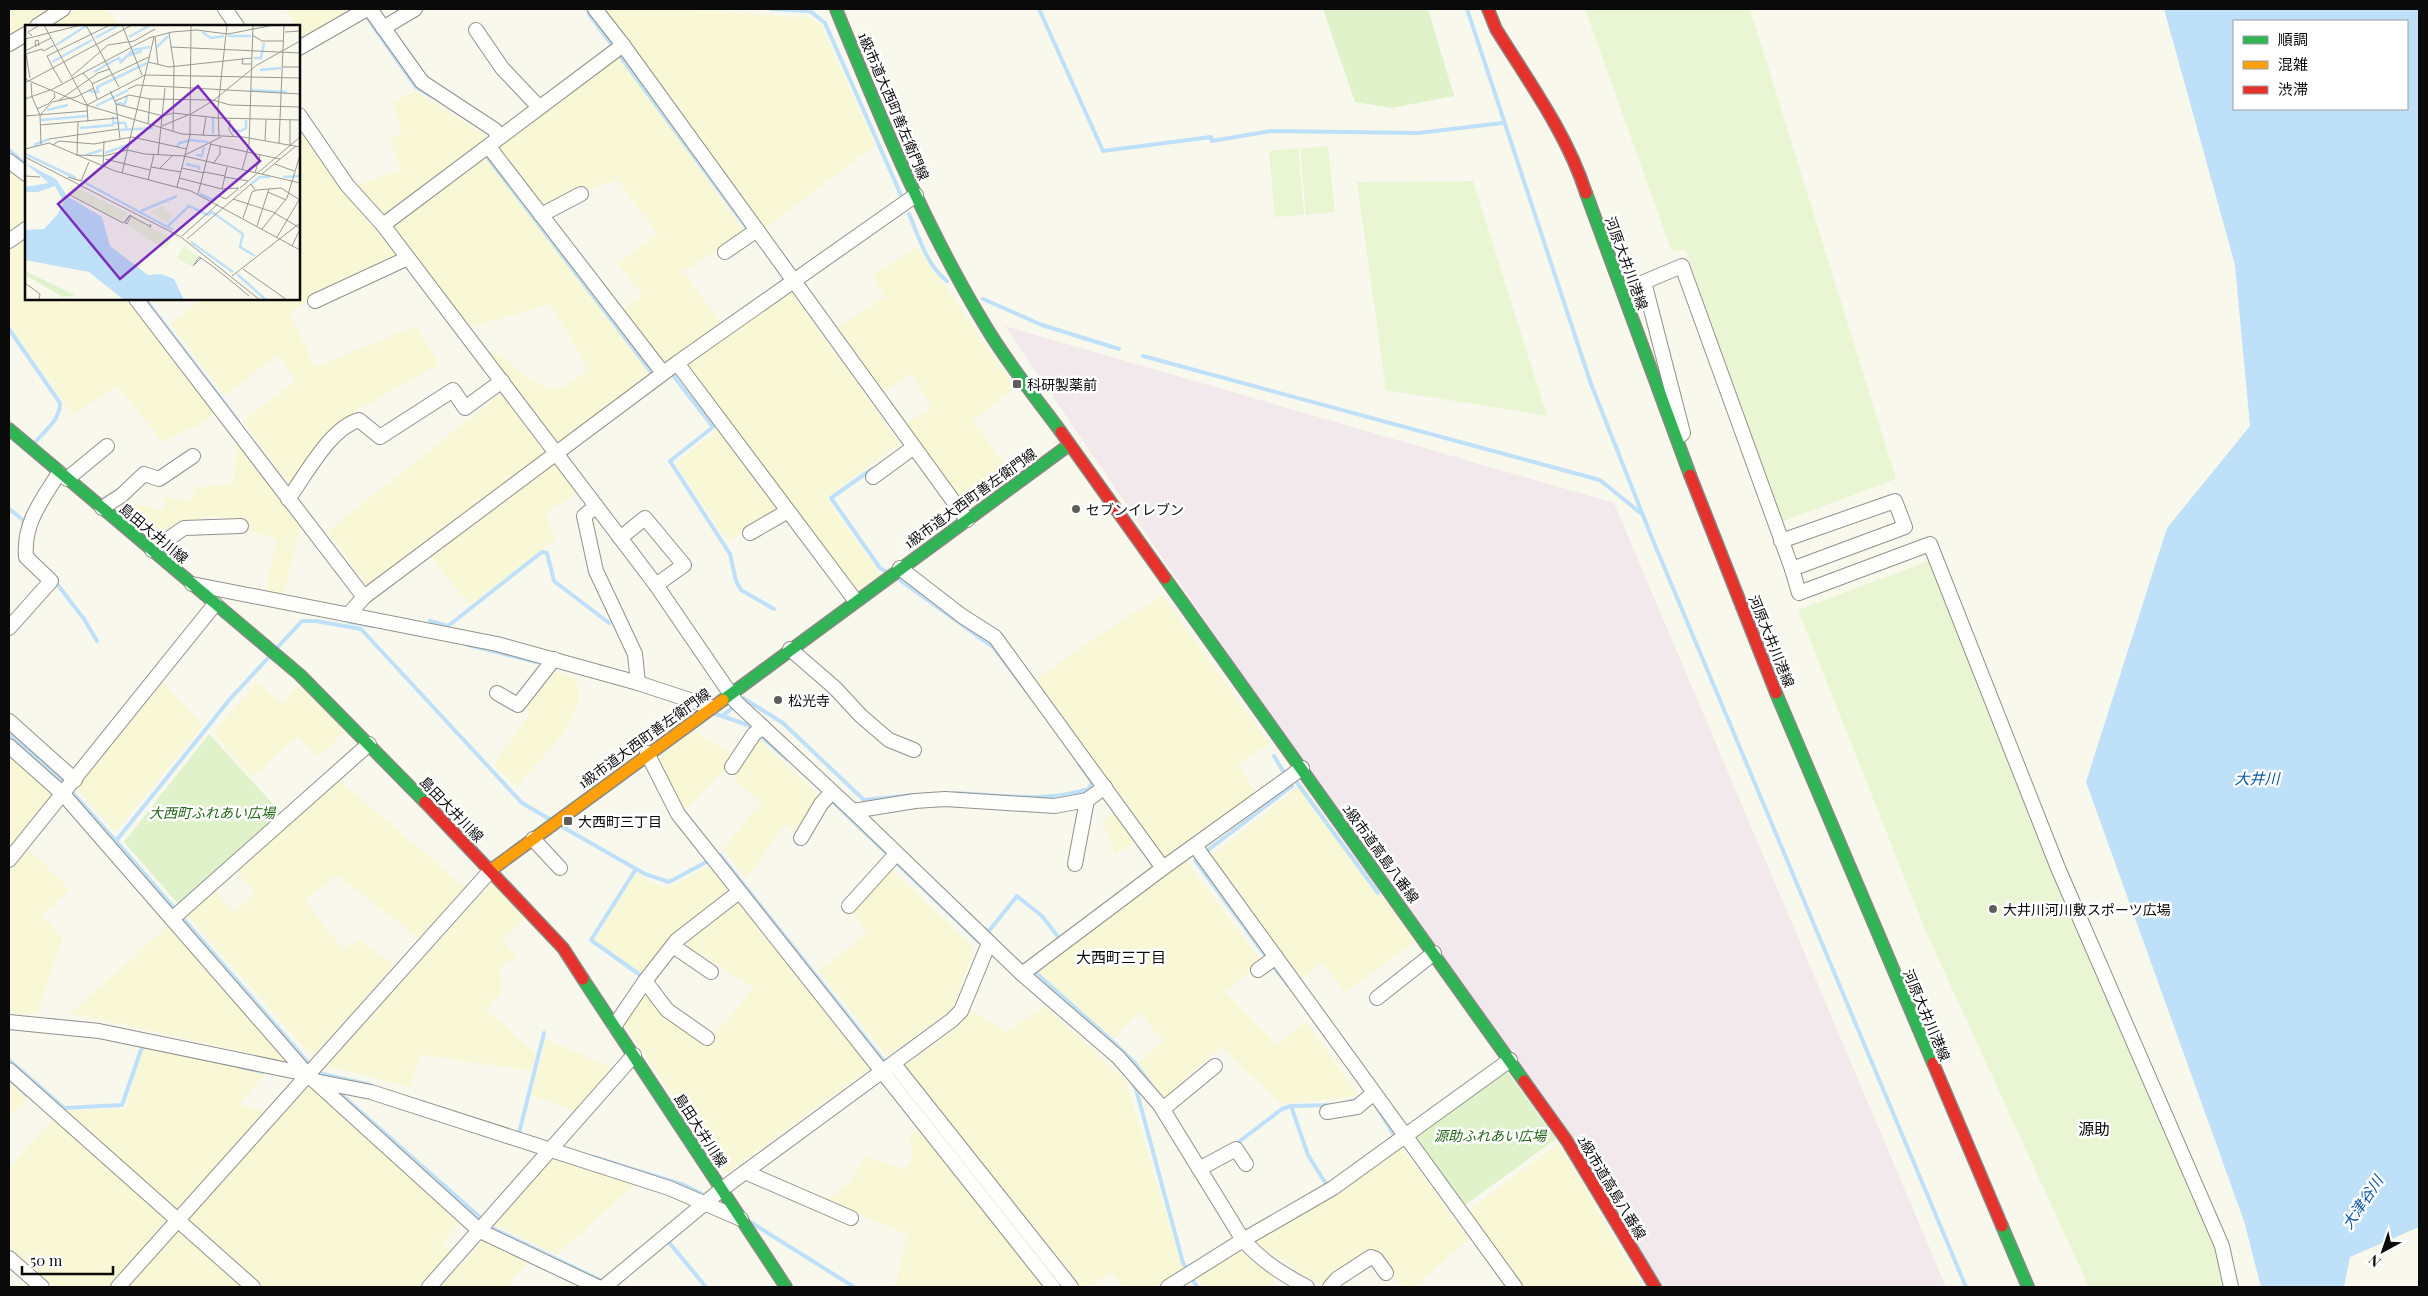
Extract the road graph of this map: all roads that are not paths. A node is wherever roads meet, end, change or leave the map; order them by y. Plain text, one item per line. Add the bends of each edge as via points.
1 (63, 9) edge
2 (225, 9) edge
3 (368, 9) edge
4 (415, 9) edge
5 (595, 9) edge
6 (836, 9) edge
7 (1488, 9) edge
8 (39, 25) edge
9 (236, 25) edge
10 (383, 28) junction
11 (476, 30) dead end
12 (25, 35) edge
13 (9, 44) edge
14 (623, 45) junction
15 (300, 47) edge
16 (539, 107) junction
17 (300, 116) edge
18 (493, 142) junction
19 (9, 161) edge
20 (25, 173) edge
21 (581, 194) dead end
22 (916, 194) junction
23 (541, 215) junction
24 (383, 225) junction
25 (25, 230) edge
26 (757, 230) junction
27 (9, 241) edge
28 (725, 252) dead end
29 (408, 258) junction
30 (793, 280) junction
31 (137, 300) edge
32 (315, 301) dead end
33 (677, 363) junction
34 (663, 373) junction
35 (502, 381) junction
36 (9, 429) edge
37 (1677, 440) junction
38 (1069, 444) junction
39 (107, 446) dead end
40 (914, 447) junction
41 (556, 454) junction
42 (193, 456) dead end
43 (63, 476) junction
44 (873, 477) dead end
45 (288, 499) junction
46 (596, 506) junction
47 (102, 508) junction
48 (788, 511) junction
49 (967, 520) junction
50 (241, 526) dead end
51 (750, 533) dead end
52 (620, 538) junction
53 (1781, 541) junction
54 (152, 550) junction
55 (900, 568) junction
56 (1792, 569) junction
57 (192, 584) junction
58 (656, 585) junction
59 (364, 597) junction
60 (855, 600) junction
61 (215, 604) junction
62 (349, 614) junction
63 (9, 628) edge
64 (790, 649) junction
65 (554, 659) junction
66 (638, 683) junction
67 (497, 693) dead end
68 (731, 693) junction
69 (711, 707) junction
70 (9, 721) edge
71 (763, 727) junction
72 (368, 744) junction
73 (9, 746) edge
74 (914, 750) dead end
75 (647, 753) junction
76 (732, 768) dead end
77 (1302, 768) junction
78 (75, 780) junction
79 (1105, 787) junction
80 (831, 792) junction
81 (63, 794) junction
82 (1087, 800) junction
83 (853, 811) junction
84 (801, 838) dead end
85 (533, 839) junction
86 (1196, 847) junction
87 (896, 854) junction
88 (9, 860) edge
89 (1075, 864) dead end
90 (560, 868) dead end
91 (1163, 868) junction
92 (491, 870) junction
93 (740, 892) junction
94 (849, 906) dead end
95 (172, 919) junction
96 (990, 944) junction
97 (673, 946) junction
98 (1434, 953) junction
99 (1276, 957) junction
100 (1258, 970) dead end
101 (711, 972) dead end
102 (1022, 974) junction
103 (645, 981) junction
104 (1377, 998) dead end
105 (9, 1022) edge
106 (615, 1025) junction
107 (707, 1038) dead end
108 (634, 1055) junction
109 (1510, 1060) junction
110 (894, 1064) junction
111 (1215, 1066) dead end
112 (9, 1070) edge
113 (882, 1073) junction
114 (310, 1078) junction
115 (1374, 1094) junction
116 (1163, 1109) junction
117 (1327, 1112) dead end
118 (1404, 1136) junction
119 (551, 1149) junction
120 (1246, 1164) dead end
121 (1199, 1169) junction
122 (745, 1172) junction
123 (722, 1189) junction
124 (706, 1202) junction
125 (851, 1218) dead end
126 (742, 1220) junction
127 (177, 1222) junction
128 (480, 1230) junction
129 (1242, 1240) junction
130 (9, 1258) edge
131 (1386, 1273) dead end
132 (1651, 1286) edge
133 (42, 1287) edge
134 (118, 1287) edge
135 (253, 1287) edge
136 (429, 1287) edge
137 (598, 1287) edge
138 (604, 1287) edge
139 (786, 1287) edge
140 (1053, 1287) edge
141 (1072, 1287) edge
142 (1168, 1287) edge
143 (1307, 1287) edge
144 (1330, 1287) edge
145 (1515, 1287) edge
146 (2028, 1287) edge
147 (2231, 1287) edge

1 - 8 street
2 - 9 street
3 - 10 street
3 - 15 street
4 - 10 street
5 - 14 street
6 - 22 main road, 1級市道大西町善左衛門線
7 - 37 main road, 河原大井川港線 via 1496,29 1578,167
10 - 18 street via 422,82 495,130
11 - 16 street via 502,68
12 - 13 street
14 - 16 street
14 - 26 street
16 - 18 street
17 - 24 street via 347,185
18 - 23 street
18 - 24 street
19 - 20 street
21 - 23 street
22 - 30 street
22 - 38 main road, 1級市道大西町善左衛門線 via 947,259 987,329
23 - 34 street
24 - 29 street
25 - 27 street
26 - 28 street
26 - 30 street
29 - 32 street
29 - 35 street
30 - 33 street
30 - 40 street
31 - 45 street
33 - 34 street
33 - 48 street
34 - 41 street
35 - 41 street
35 - 45 street via 465,408 453,390 380,438 359,420 348,423 335,435
36 - 43 main road, 島田大井川線
37 - 53 street via 1683,433 1644,282 1682,266
37 - 146 main road, 河原大井川港線 via 1795,739
38 - 49 main road, 1級市道大西町善左衛門線
38 - 77 main road, 2級市道高島八番線
39 - 43 street
40 - 44 street
40 - 49 street
41 - 46 street
41 - 59 street
42 - 47 street via 159,478 144,474
43 - 47 main road, 島田大井川線
43 - 63 street via 29,523 25,541 26,557 51,581
45 - 59 street
46 - 52 street
46 - 66 street via 584,516 596,571 635,654
47 - 54 main road, 島田大井川線
48 - 51 street
48 - 60 street
49 - 55 main road, 1級市道大西町善左衛門線
50 - 54 street via 184,528
52 - 58 street
52 - 58 street via 645,518 684,565
53 - 56 street
53 - 56 street via 1895,501 1905,527
54 - 57 main road, 島田大井川線
55 - 60 main road, 1級市道大西町善左衛門線
55 - 79 street via 962,616 996,637
56 - 147 street via 1798,593 1930,544 2058,868 2222,1246
57 - 61 main road, 島田大井川線
57 - 62 street
58 - 68 street
59 - 62 street
60 - 64 main road, 1級市道大西町善左衛門線
61 - 72 main road, 島田大井川線 via 300,675
61 - 78 street
62 - 65 street
64 - 68 main road, 1級市道大西町善左衛門線
64 - 74 street via 889,740
65 - 66 street
65 - 67 street via 518,705
66 - 69 street
68 - 69 main road, 1級市道大西町善左衛門線
68 - 71 street via 736,702
69 - 75 main road, 1級市道大西町善左衛門線
70 - 78 street
71 - 76 street via 754,734
71 - 80 street
72 - 92 main road, 島田大井川線
72 - 95 street
73 - 81 street
75 - 85 main road, 1級市道大西町善左衛門線
75 - 93 street via 678,814
77 - 86 street
77 - 98 main road, 2級市道高島八番線
78 - 81 street
79 - 82 street
79 - 91 street
80 - 83 street
80 - 84 street
81 - 88 street
81 - 95 street
82 - 83 street via 1055,806 945,799
82 - 89 street
83 - 87 street
85 - 90 street
85 - 92 main road, 1級市道大西町善左衛門線
86 - 91 street
86 - 99 street
87 - 94 street
87 - 96 street
91 - 102 street
92 - 106 main road, 島田大井川線 via 564,948
92 - 114 street
93 - 97 street
93 - 113 street
95 - 114 street
96 - 102 street
96 - 110 street via 961,1011
97 - 101 street
97 - 103 street
98 - 104 street
98 - 109 main road, 2級市道高島八番線
99 - 100 street
99 - 115 street
102 - 116 street via 1118,1057
103 - 106 street
103 - 107 street via 667,1010
105 - 114 street via 99,1031
106 - 108 main road, 島田大井川線
108 - 119 street
108 - 123 main road, 島田大井川線
109 - 118 street
109 - 132 main road, 2級市道高島八番線 via 1567,1141
110 - 113 street
110 - 141 street
111 - 116 street
112 - 127 street
113 - 122 street
113 - 140 street
114 - 119 street via 371,1092
114 - 127 street
114 - 128 street
115 - 117 street via 1357,1107
115 - 118 street
116 - 121 street
118 - 129 street via 1333,1188
118 - 145 street
119 - 124 street
119 - 128 street
120 - 121 street via 1236,1149
121 - 129 street
122 - 123 street
122 - 125 street
123 - 124 street
123 - 126 main road, 島田大井川線
124 - 126 street
124 - 138 street
126 - 139 main road, 島田大井川線
127 - 134 street
127 - 135 street
128 - 136 street
128 - 137 street
129 - 142 street
129 - 143 street via 1278,1272
130 - 133 street
131 - 144 street via 1371,1257

